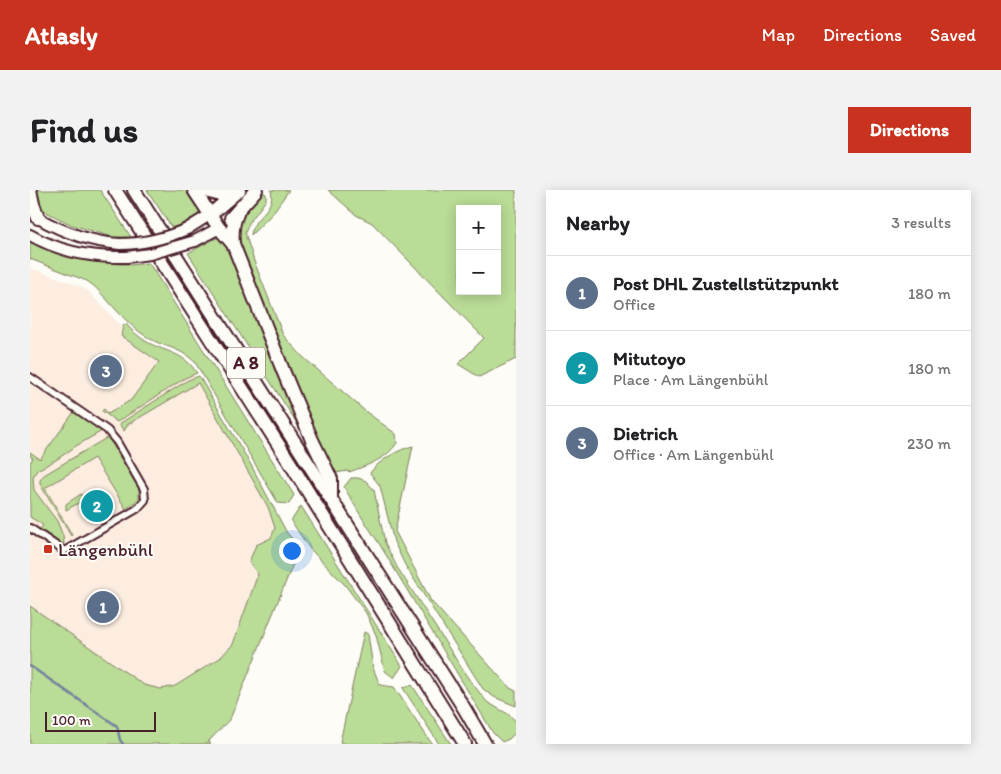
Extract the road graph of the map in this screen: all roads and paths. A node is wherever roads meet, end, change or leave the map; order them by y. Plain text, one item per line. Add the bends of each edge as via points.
1 (30, 190) edge
2 (115, 190) edge
3 (134, 190) edge
4 (194, 190) edge
5 (201, 190) edge
6 (239, 190) edge
7 (256, 190) edge
8 (211, 214) junction
9 (236, 214) junction
10 (38, 218) joint
11 (219, 228) junction
12 (30, 235) edge
13 (233, 244) junction
14 (30, 377) edge
15 (331, 499) junction
16 (30, 528) edge
17 (465, 744) edge
18 (486, 744) edge

1 - 10 highway
2 - 17 highway, A 8
3 - 15 highway, A 8
4 - 8 highway
5 - 6 highway via 217,194
6 - 8 highway
7 - 9 highway
8 - 10 main road, bridge via 188,229 160,239 120,244 71,234
8 - 11 highway
9 - 11 highway
9 - 13 highway via 232,227
11 - 12 main road, bridge via 195,242 150,254 103,257 70,252
11 - 13 highway
13 - 15 highway via 312,440 331,479
14 - 16 street via 106,430 117,442 144,489 145,500 137,509 64,551
15 - 18 highway, A 8

